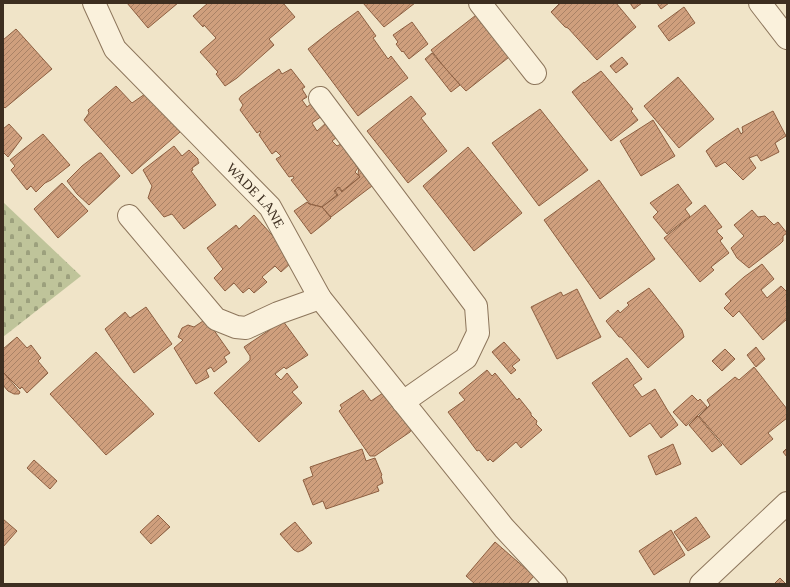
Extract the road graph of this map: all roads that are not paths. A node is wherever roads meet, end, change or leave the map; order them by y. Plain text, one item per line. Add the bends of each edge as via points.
1 (94, 3) edge
2 (480, 3) edge
3 (760, 3) edge
4 (787, 38) edge
5 (535, 73) dead end
6 (320, 98) dead end
7 (129, 216) dead end
8 (320, 298) junction
9 (403, 402) junction
10 (787, 502) edge
11 (556, 584) edge
12 (701, 584) edge

1 - 8 street, WADE LANE via 115,49 270,207
2 - 5 street
3 - 4 street
6 - 9 street via 476,306 478,333 466,358
7 - 8 street via 216,319 246,328
8 - 9 street, WADE LANE
9 - 11 street, WADE LANE via 504,528
10 - 12 street

